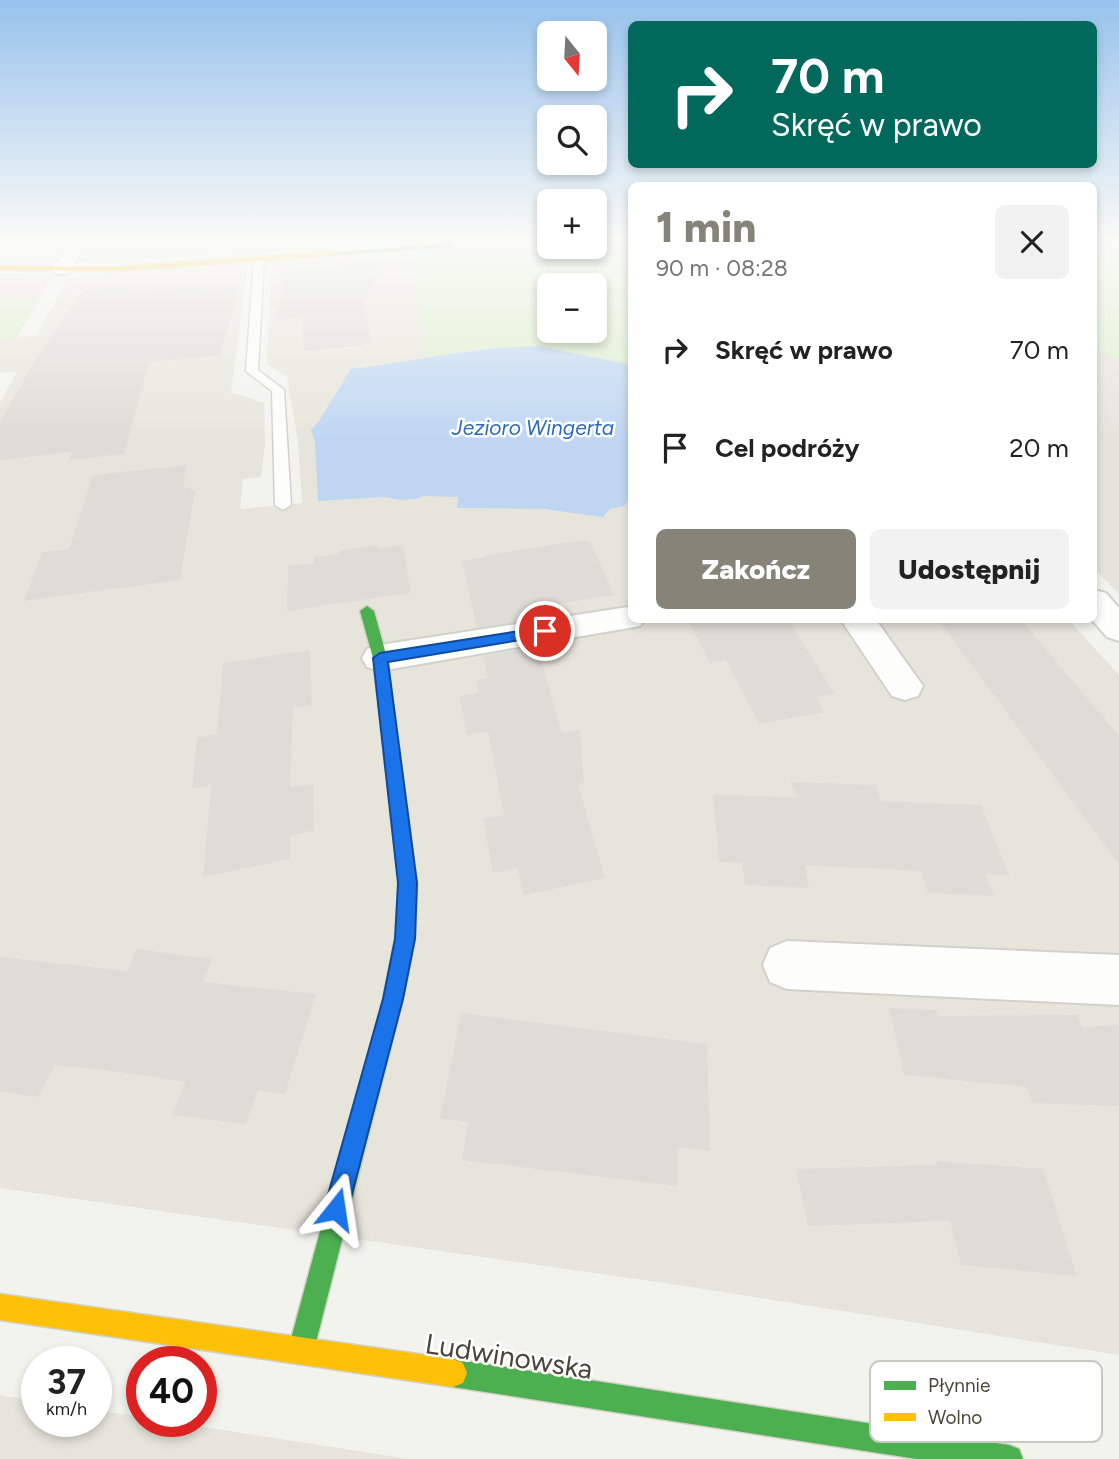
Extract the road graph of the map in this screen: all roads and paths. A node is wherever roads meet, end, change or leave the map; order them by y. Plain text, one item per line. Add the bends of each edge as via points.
1 (256, 306) edge
2 (283, 505) dead end
3 (1097, 604) edge
4 (367, 611) dead end
5 (628, 618) dead end
6 (860, 623) edge
7 (1119, 629) edge
8 (380, 658) junction
9 (905, 686) dead end
10 (787, 965) dead end
11 (1119, 980) edge
12 (0, 1307) edge
13 (301, 1350) junction
14 (870, 1438) edge
15 (899, 1442) edge
16 (1009, 1459) edge

1 - 2 lane via 252,371 278,390
3 - 7 street
4 - 8 street
5 - 8 street
6 - 9 street
8 - 13 street via 408,883 405,939
10 - 11 street
12 - 13 street, Ludwinowska
13 - 14 street, Ludwinowska
15 - 16 street, Ludwinowska

